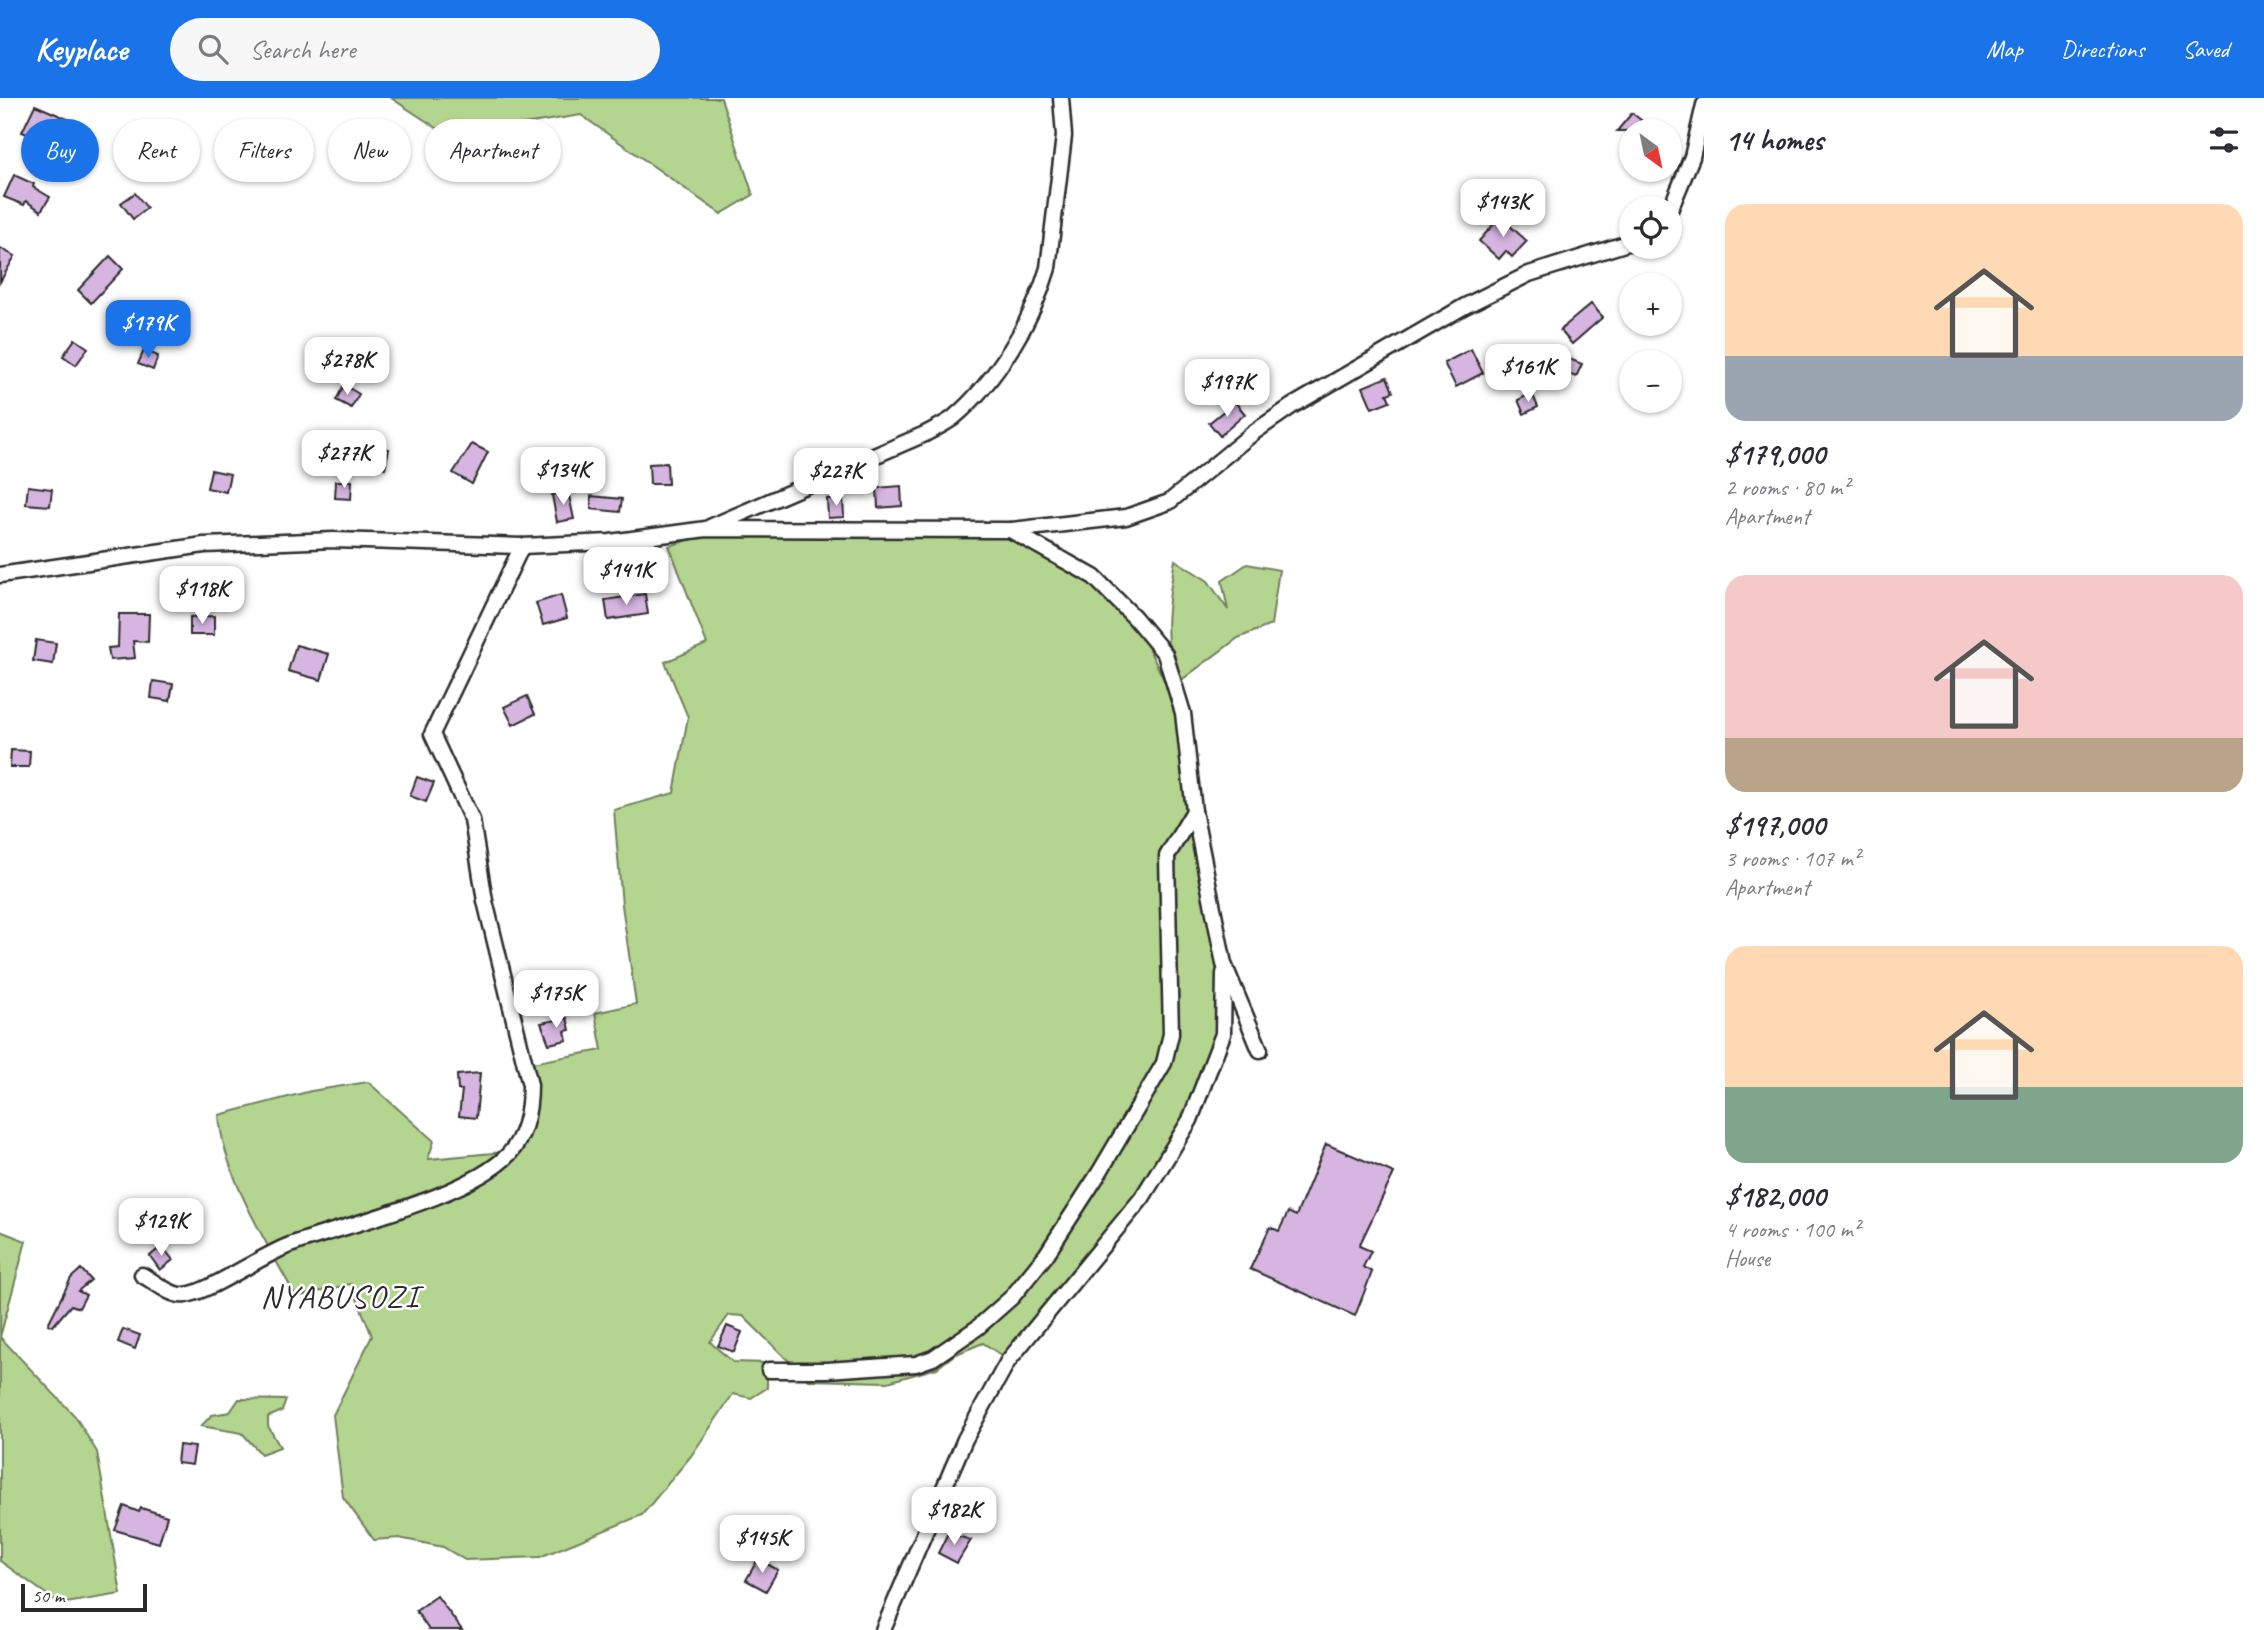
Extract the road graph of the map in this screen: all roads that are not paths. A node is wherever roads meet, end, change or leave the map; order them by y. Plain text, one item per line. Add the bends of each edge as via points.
1 (1061, 98) edge
2 (1704, 105) edge
3 (1676, 196) edge
4 (1619, 246) edge
5 (706, 529) junction
6 (1010, 530) junction
7 (522, 546) junction
8 (0, 575) edge
9 (1194, 811) junction
10 (1224, 964) junction
11 (1260, 1050) dead end
12 (142, 1275) dead end
13 (769, 1370) dead end
14 (883, 1630) edge

1 - 5 street via 1064,136 1043,286 979,390 953,418 919,438
2 - 3 street via 1692,156
4 - 6 street via 1530,274 1453,312 1292,406 1169,502 1126,517
5 - 6 street
5 - 7 street via 610,542
6 - 9 street via 1094,577 1165,654 1183,713
7 - 8 street via 334,540 204,545
7 - 12 street via 432,734 472,820 485,901 530,1085 529,1114 521,1135 510,1153 484,1174 386,1214 289,1245 196,1292 177,1295
9 - 10 street
9 - 13 street via 1167,856 1171,1034 1164,1063 1046,1255 1012,1297 933,1358 916,1364
10 - 11 street
10 - 14 street via 1223,1034 1190,1120 1142,1198 1008,1361 965,1438

